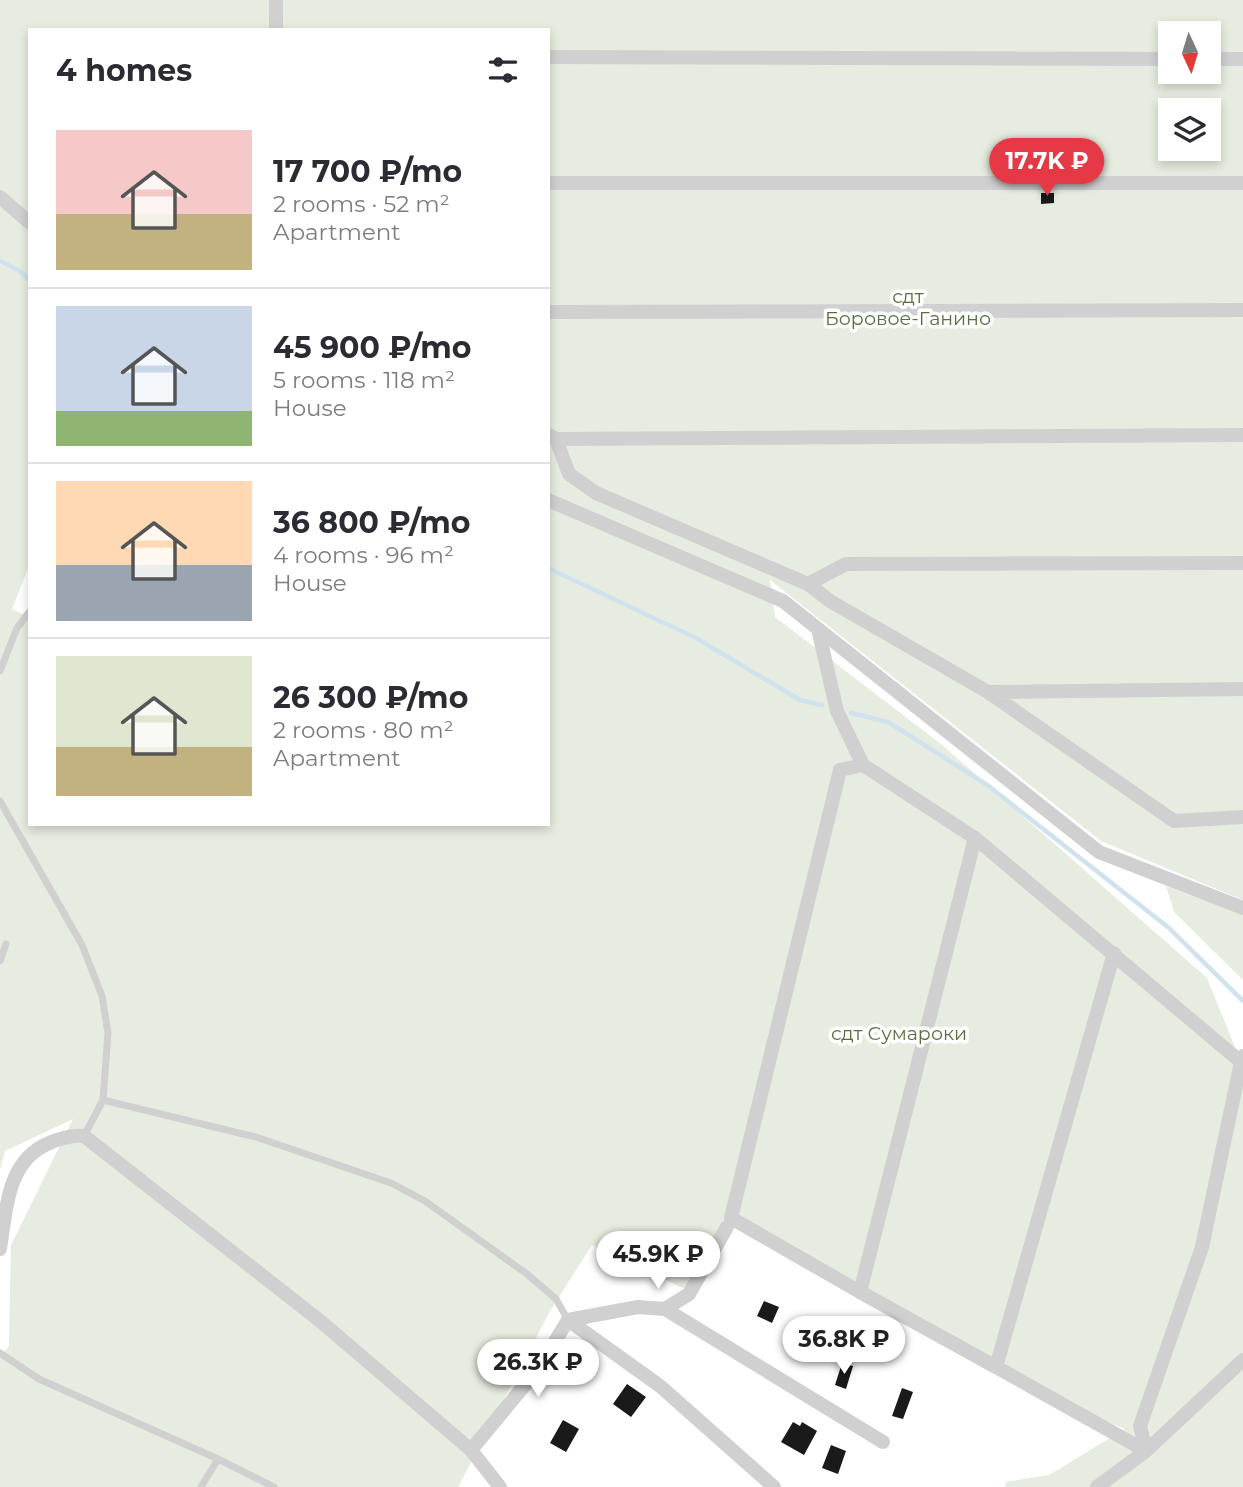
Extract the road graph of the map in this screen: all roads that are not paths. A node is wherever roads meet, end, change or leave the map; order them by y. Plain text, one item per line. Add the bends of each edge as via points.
1 (276, 0) edge
2 (276, 28) edge
3 (550, 57) edge
4 (1158, 59) edge
5 (1222, 59) edge
6 (1243, 59) edge
7 (550, 183) edge
8 (1243, 183) edge
9 (0, 197) edge
10 (28, 221) edge
11 (1243, 310) edge
12 (550, 312) edge
13 (1243, 435) edge
14 (552, 437) edge
15 (550, 501) edge
16 (1243, 563) edge
17 (808, 584) junction
18 (28, 614) edge
19 (818, 629) junction
20 (0, 671) edge
21 (1243, 689) edge
22 (988, 692) junction
23 (863, 765) junction
24 (0, 801) edge
25 (1243, 817) edge
26 (975, 838) junction
27 (1243, 908) edge
28 (6, 944) dead end
29 (1114, 953) junction
30 (0, 961) edge
31 (1242, 1058) edge
32 (103, 1100) junction
33 (85, 1136) junction
34 (5, 1184) edge
35 (727, 1227) dead end
36 (0, 1249) edge
37 (860, 1292) junction
38 (665, 1309) junction
39 (568, 1320) junction
40 (0, 1353) edge
41 (1243, 1360) edge
42 (996, 1367) junction
43 (883, 1442) dead end
44 (471, 1450) junction
45 (1146, 1451) junction
46 (218, 1459) junction
47 (201, 1487) edge
48 (274, 1487) edge
49 (500, 1487) edge
50 (774, 1487) edge
51 (1097, 1487) edge

1 - 2 street
3 - 4 street
5 - 6 street
7 - 8 street
9 - 10 street
11 - 12 street
13 - 14 street
14 - 17 street via 569,474 596,493
15 - 19 street via 783,601
16 - 17 street via 846,564
17 - 22 street
18 - 20 lane via 17,628
19 - 23 street via 837,711
19 - 27 street via 1099,852
21 - 22 street
22 - 25 street via 1174,821
23 - 26 street
23 - 37 street via 840,770 731,1218
24 - 32 lane via 82,945 102,996 108,1033
26 - 29 street
26 - 37 street
28 - 30 lane
29 - 31 street
29 - 42 street
31 - 45 street via 1202,1247 1140,1426
32 - 33 lane
32 - 39 lane via 256,1137 391,1183 425,1201 527,1274 556,1299
33 - 34 street via 73,1135 30,1152
33 - 44 street via 319,1320
34 - 36 street
35 - 38 street via 689,1294
37 - 42 street
38 - 39 street via 638,1307
38 - 43 street
39 - 44 street via 539,1368
39 - 50 street via 660,1386
40 - 46 lane via 39,1378
41 - 45 street
42 - 45 street
44 - 49 street
45 - 51 street
46 - 47 lane
46 - 48 lane

